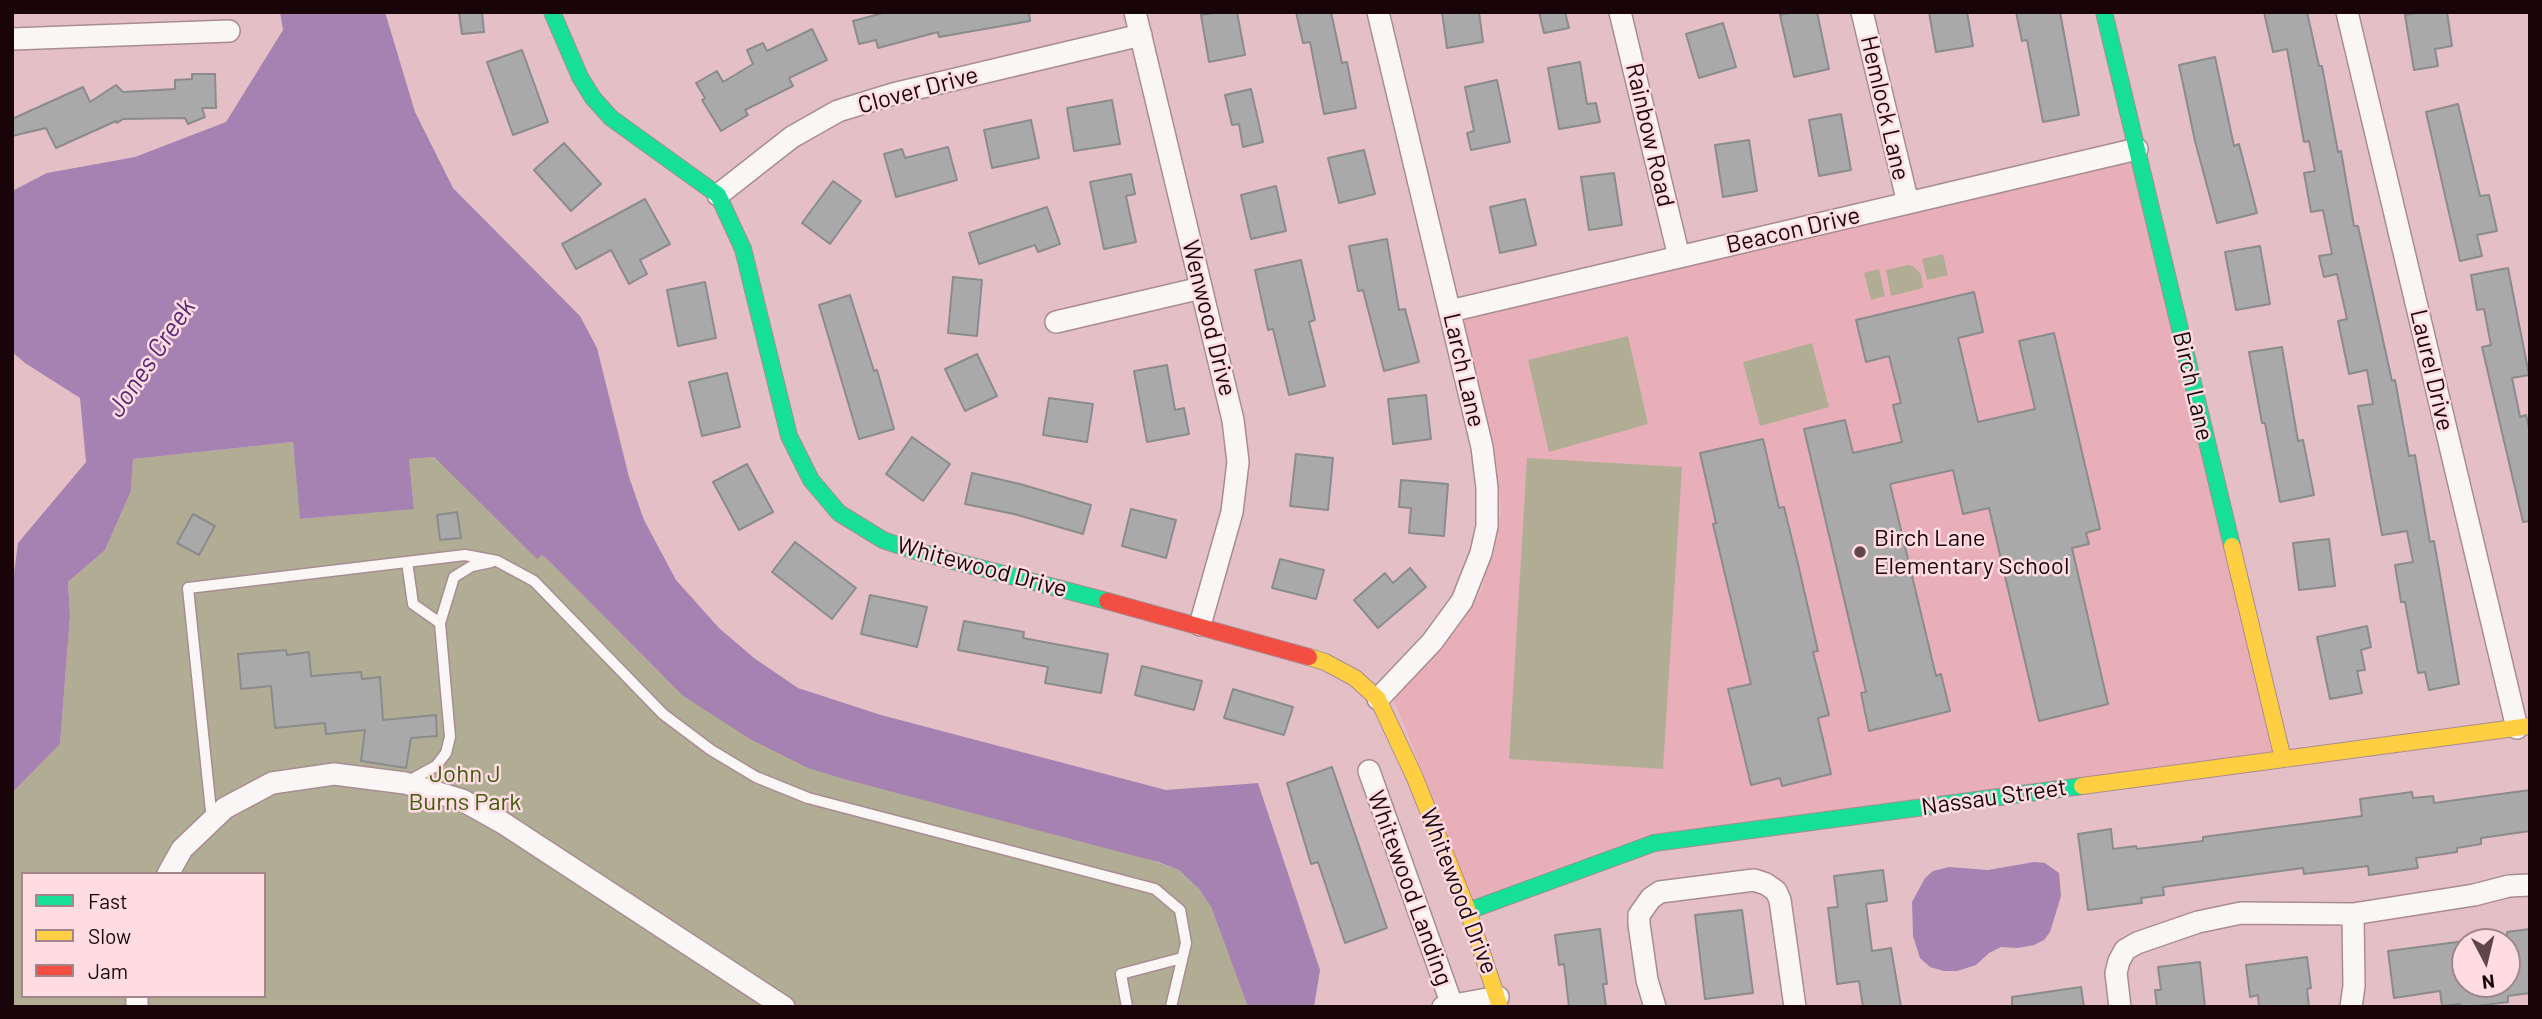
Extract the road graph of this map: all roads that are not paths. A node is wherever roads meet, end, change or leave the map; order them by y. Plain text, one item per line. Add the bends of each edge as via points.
1 (552, 12) edge
2 (1135, 12) edge
3 (1378, 12) edge
4 (1620, 12) edge
5 (1862, 12) edge
6 (2104, 12) edge
7 (2347, 12) edge
8 (229, 31) dead end
9 (1140, 35) junction
10 (12, 39) edge
11 (2137, 149) junction
12 (718, 195) junction
13 (1908, 203) junction
14 (1679, 257) junction
15 (1201, 288) junction
16 (1450, 311) junction
17 (1056, 323) dead end
18 (497, 561) junction
19 (407, 562) junction
20 (440, 623) junction
21 (1200, 625) junction
22 (1378, 699) junction
23 (2524, 727) edge
24 (2283, 759) junction
25 (1369, 771) dead end
26 (405, 783) junction
27 (212, 821) junction
28 (169, 872) edge
29 (2530, 885) edge
30 (1468, 911) junction
31 (2353, 914) junction
32 (1182, 958) junction
33 (1499, 1002) edge
34 (1447, 1006) edge
35 (784, 1007) edge
36 (1127, 1007) edge
37 (1171, 1007) edge
38 (1655, 1007) edge
39 (1795, 1007) edge
40 (2120, 1007) edge
41 (2351, 1007) edge

1 - 12 street, Whitewood Drive via 580,77 611,118
2 - 9 street, Wenwood Drive
3 - 16 street, Larch Lane
4 - 14 street, Rainbow Road
5 - 13 street, Hemlock Lane
6 - 11 street, Birch Lane
7 - 23 street, Laurel Drive
8 - 10 street
9 - 12 street, Clover Drive via 838,111 792,137
9 - 15 street, Wenwood Drive
11 - 13 street, Beacon Drive
11 - 24 street, Birch Lane
12 - 21 street, Whitewood Drive via 743,249 789,436 811,480 839,513 883,540 915,551
13 - 14 street, Beacon Drive
14 - 16 street, Beacon Drive
15 - 17 street
15 - 21 street, Wenwood Drive via 1233,420 1238,462 1232,512
16 - 22 street, Larch Lane via 1482,447 1487,488 1481,553 1462,601 1432,642
18 - 19 lane via 466,555
18 - 20 lane via 472,566 454,577
18 - 32 lane via 534,581 663,714 756,777 808,798 1155,889 1180,910 1186,943
19 - 20 lane via 413,604
19 - 27 lane via 188,588
20 - 26 lane via 450,737 436,766
21 - 22 street, Whitewood Drive via 1325,662 1355,678
22 - 30 street, Whitewood Drive
23 - 24 street, Nassau Street
24 - 30 street, Nassau Street via 1654,843
25 - 34 street, Whitewood Landing
26 - 27 street via 334,774 272,783 225,808
26 - 35 street via 463,800 503,823
27 - 28 street via 182,849
29 - 31 street
30 - 33 street, Whitewood Drive
31 - 40 street via 2241,913 2145,939 2126,950 2119,961
31 - 41 street
32 - 36 lane via 1121,974
32 - 37 lane
33 - 34 street, Whitewood Landing
38 - 39 street via 1639,924 1639,915 1651,898 1660,892 1754,880 1776,891 1780,900

